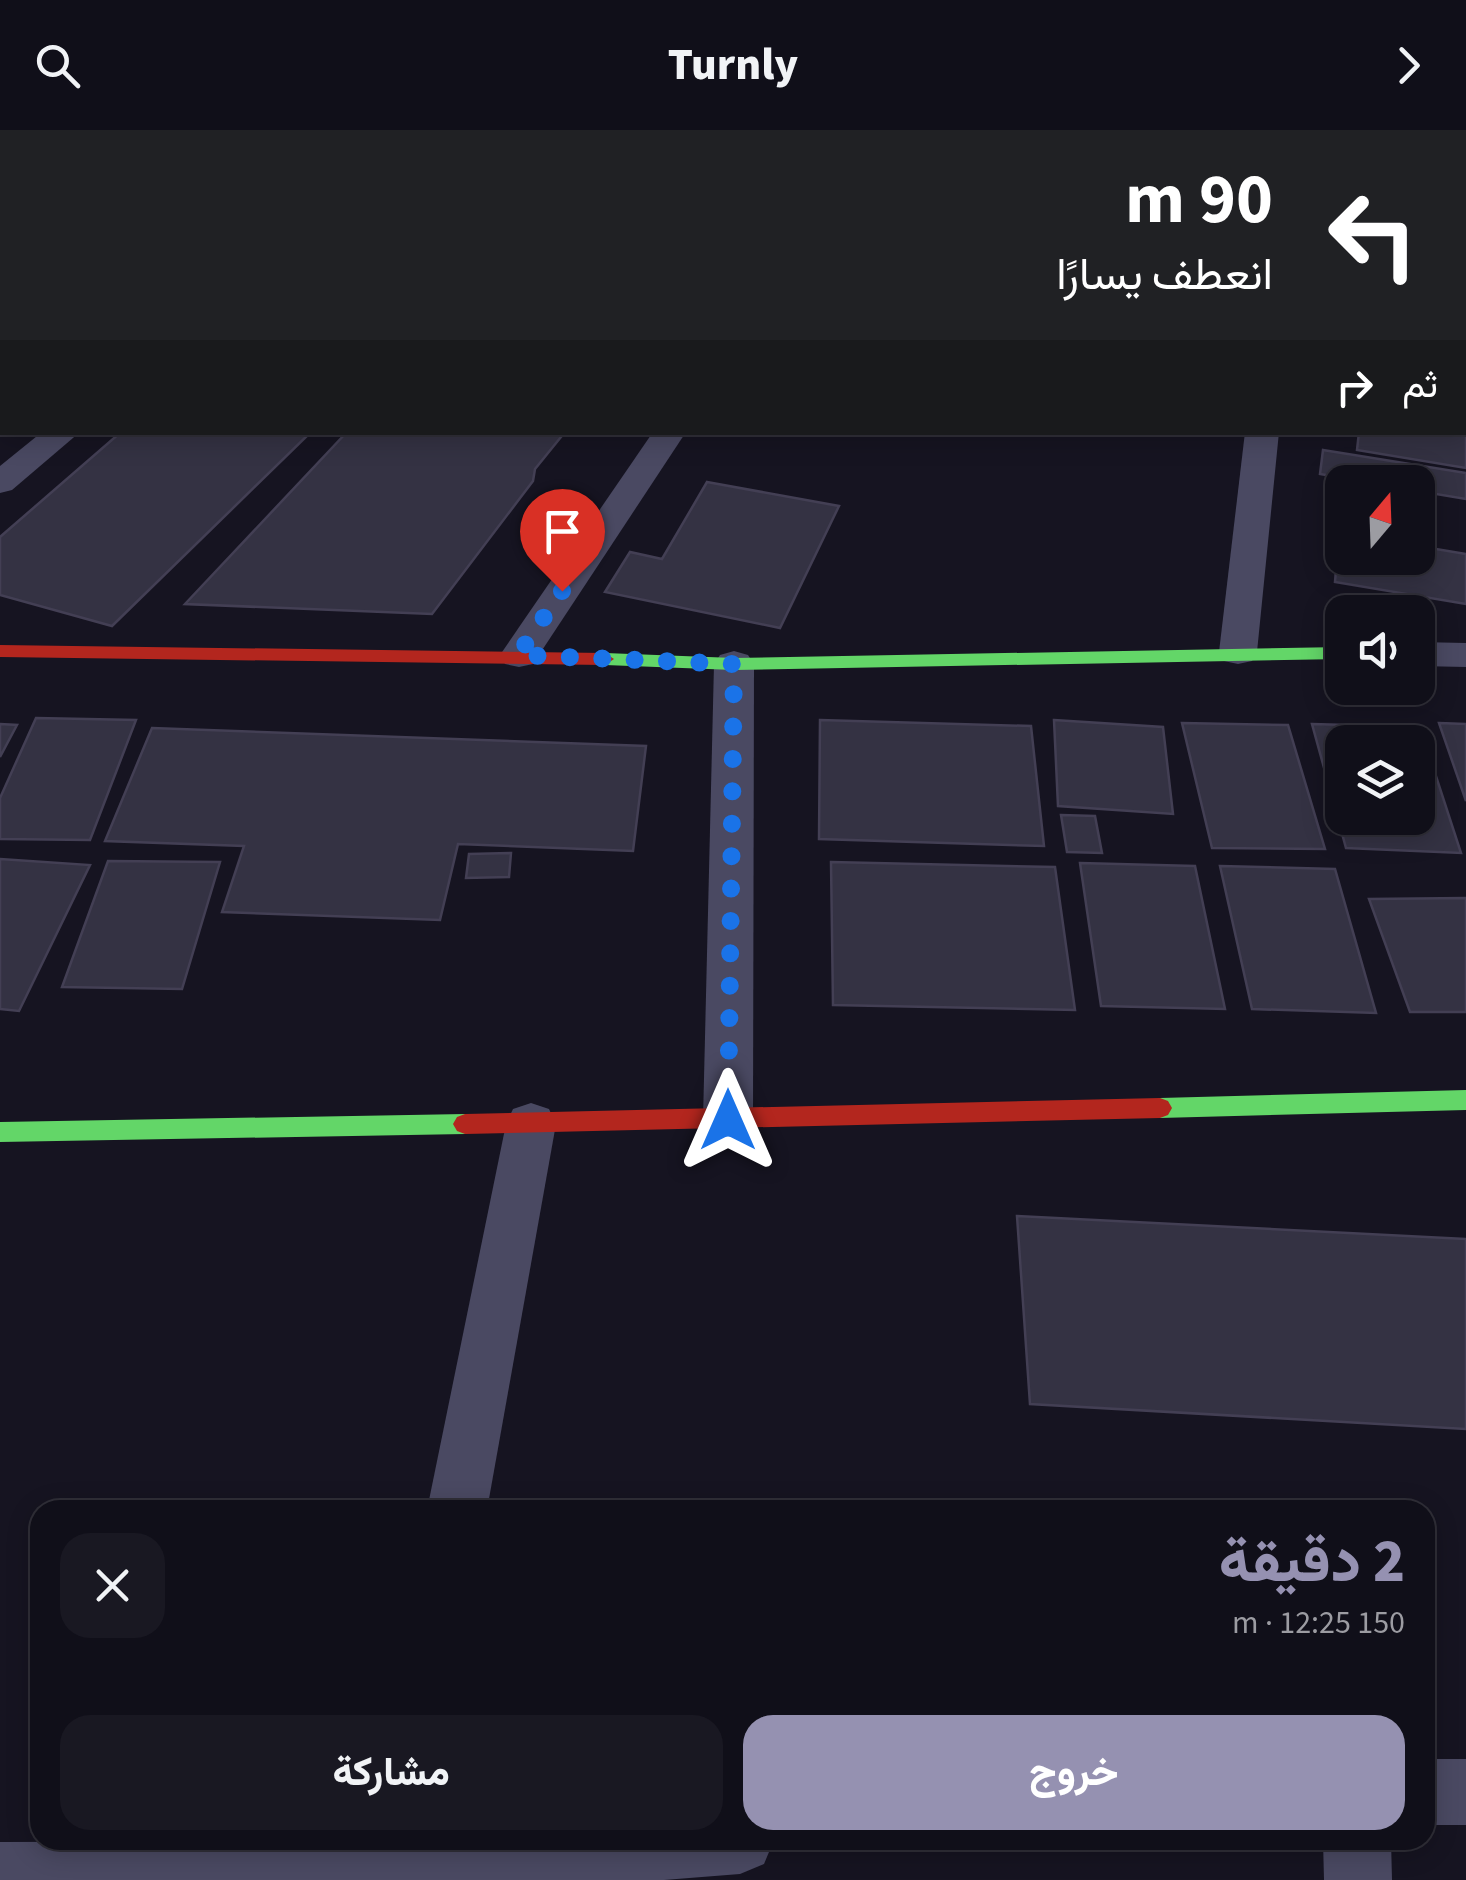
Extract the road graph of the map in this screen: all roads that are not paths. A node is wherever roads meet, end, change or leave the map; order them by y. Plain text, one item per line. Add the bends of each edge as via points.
1 (60, 435) edge
2 (668, 435) edge
3 (1262, 435) edge
4 (0, 483) edge
5 (0, 651) edge
6 (1238, 652) junction
7 (1325, 653) edge
8 (1435, 654) edge
9 (1466, 654) edge
10 (518, 655) junction
11 (734, 664) junction
12 (1466, 1100) edge
13 (728, 1120) junction
14 (531, 1124) junction
15 (0, 1132) edge
16 (460, 1500) edge
17 (1435, 1792) edge
18 (1466, 1792) edge
19 (491, 1850) edge
20 (1358, 1850) edge
21 (392, 1854) edge
22 (0, 1876) edge
23 (1358, 1880) edge

1 - 4 street
2 - 10 street
3 - 6 street
5 - 10 street
6 - 7 street
6 - 11 street
8 - 9 street
10 - 11 street
11 - 13 street
12 - 13 street
13 - 14 street
14 - 15 street
14 - 16 street
17 - 18 street
19 - 21 street
20 - 23 street
21 - 22 street

